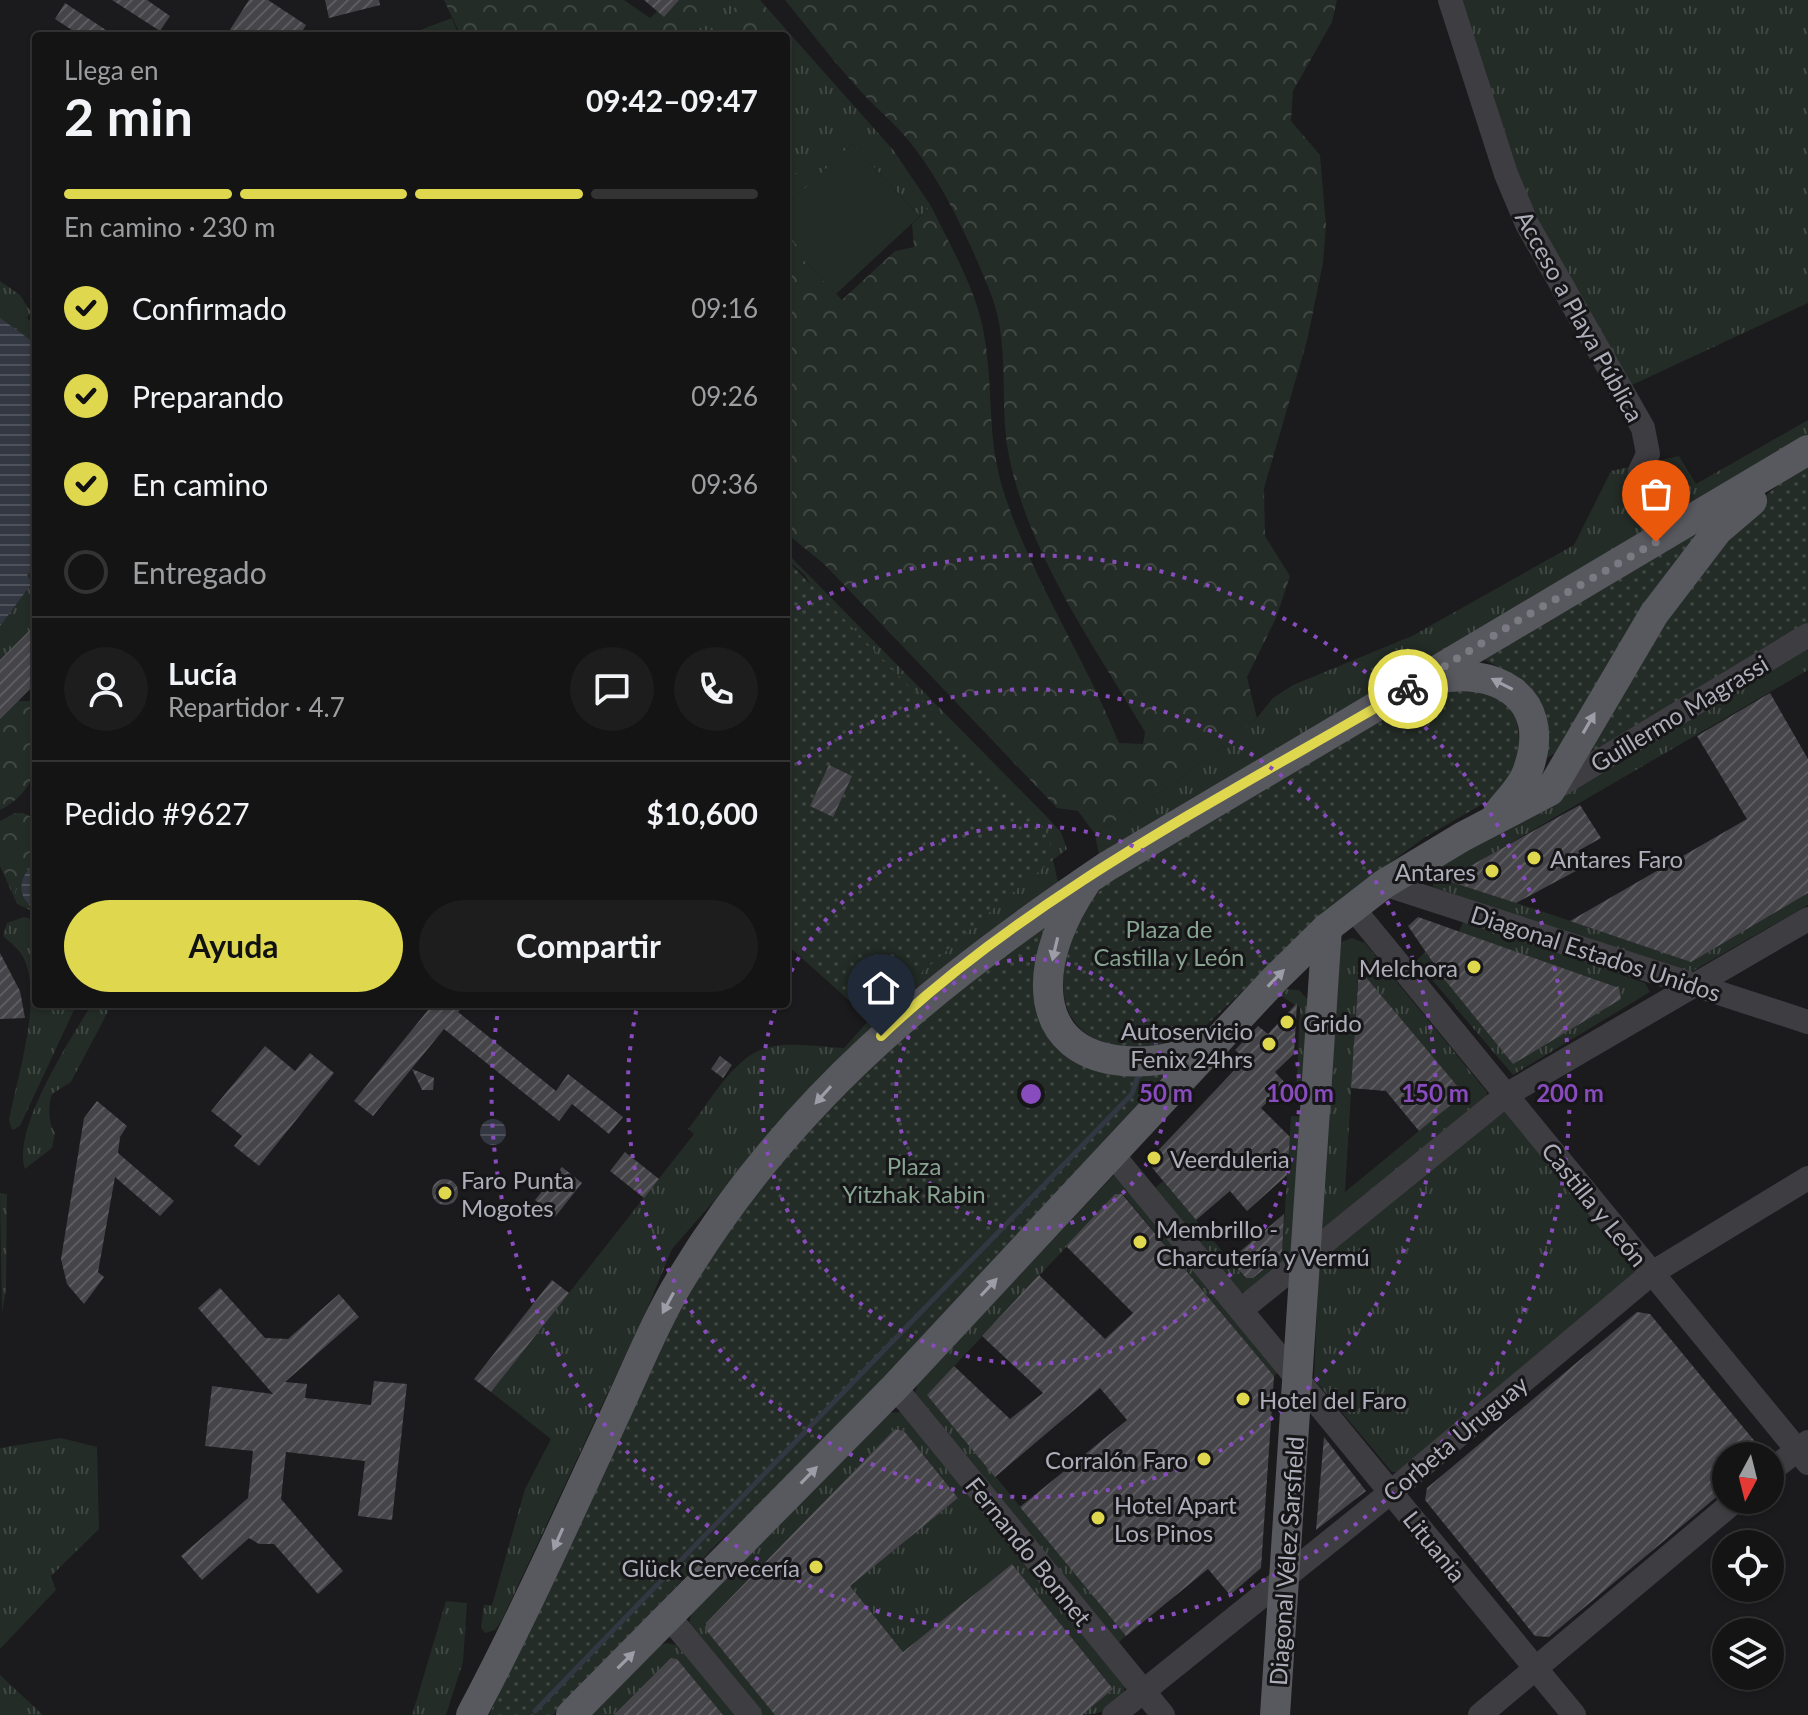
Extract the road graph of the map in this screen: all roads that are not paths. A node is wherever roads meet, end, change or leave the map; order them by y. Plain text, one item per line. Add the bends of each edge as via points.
1 (1450, 0) edge
2 (1808, 451) edge
3 (1656, 542) junction
4 (1808, 635) edge
5 (1418, 683) junction
6 (1550, 791) junction
7 (1492, 821) junction
8 (1088, 879) junction
9 (1384, 884) junction
10 (1352, 907) junction
11 (1808, 919) edge
12 (1327, 928) junction
13 (1695, 985) junction
14 (1808, 1022) edge
15 (1223, 1035) junction
16 (1506, 1095) junction
17 (1113, 1155) junction
18 (1808, 1178) edge
19 (1305, 1259) junction
20 (1652, 1273) junction
21 (1241, 1310) junction
22 (1298, 1378) junction
23 (895, 1387) junction
24 (1804, 1451) edge
25 (1784, 1463) edge
26 (1391, 1492) junction
27 (1719, 1514) edge
28 (1285, 1577) junction
29 (669, 1617) junction
30 (1536, 1669) junction
31 (1143, 1691) junction
32 (471, 1715) edge
33 (571, 1715) edge
34 (750, 1715) edge
35 (1114, 1715) edge
36 (1163, 1715) edge
37 (1275, 1715) edge
38 (1480, 1715) edge
39 (1574, 1715) edge

1 - 3 street, Acceso a Playa Pública via 1527,224 1643,428 1648,454 1640,471
2 - 3 main road
6 -> 2 main road via 1654,614 1688,567 1718,530
3 - 5 main road
4 - 6 street, Guillermo Magrassi
7 -> 5 main road via 1529,769 1533,734 1524,703 1514,690 1483,676 1450,675
5 - 8 main road
6 - 7 main road
7 - 9 main road
8 -> 15 main road via 1060,927 1048,984 1049,1002 1064,1032 1089,1052 1139,1064 1189,1054
8 -> 32 main road via 1028,918 901,1018 842,1073 729,1207 656,1325
9 - 10 main road
9 - 13 street, Diagonal Estados Unidos
10 - 12 main road
10 - 16 street, Castilla y León
11 - 13 street
15 -> 12 main road
12 - 19 main road, Diagonal Vélez Sarsfield
13 - 14 street, Diagonal Estados Unidos
13 - 16 street
15 - 17 main road
16 - 19 street
16 - 20 street, Castilla y León
17 - 21 street, Lituania
23 -> 17 main road
18 - 20 street, Corbeta Uruguay
19 - 21 street
19 - 22 main road, Diagonal Vélez Sarsfield
20 - 24 street, Castilla y León
20 - 26 street, Corbeta Uruguay
21 - 22 street, Lituania
22 - 26 street, Lituania
22 - 28 main road, Diagonal Vélez Sarsfield
29 -> 23 main road
23 - 31 street, Fernando Bonnet
24 - 25 street
26 - 28 street, Corbeta Uruguay
26 - 30 street, Lituania
27 - 30 street
28 - 31 street, Corbeta Uruguay
28 - 37 main road, Diagonal Vélez Sarsfield
33 -> 29 main road
29 - 34 street
30 - 38 street
30 - 39 street, Lituania
31 - 35 street, Corbeta Uruguay
31 - 36 street, Fernando Bonnet

